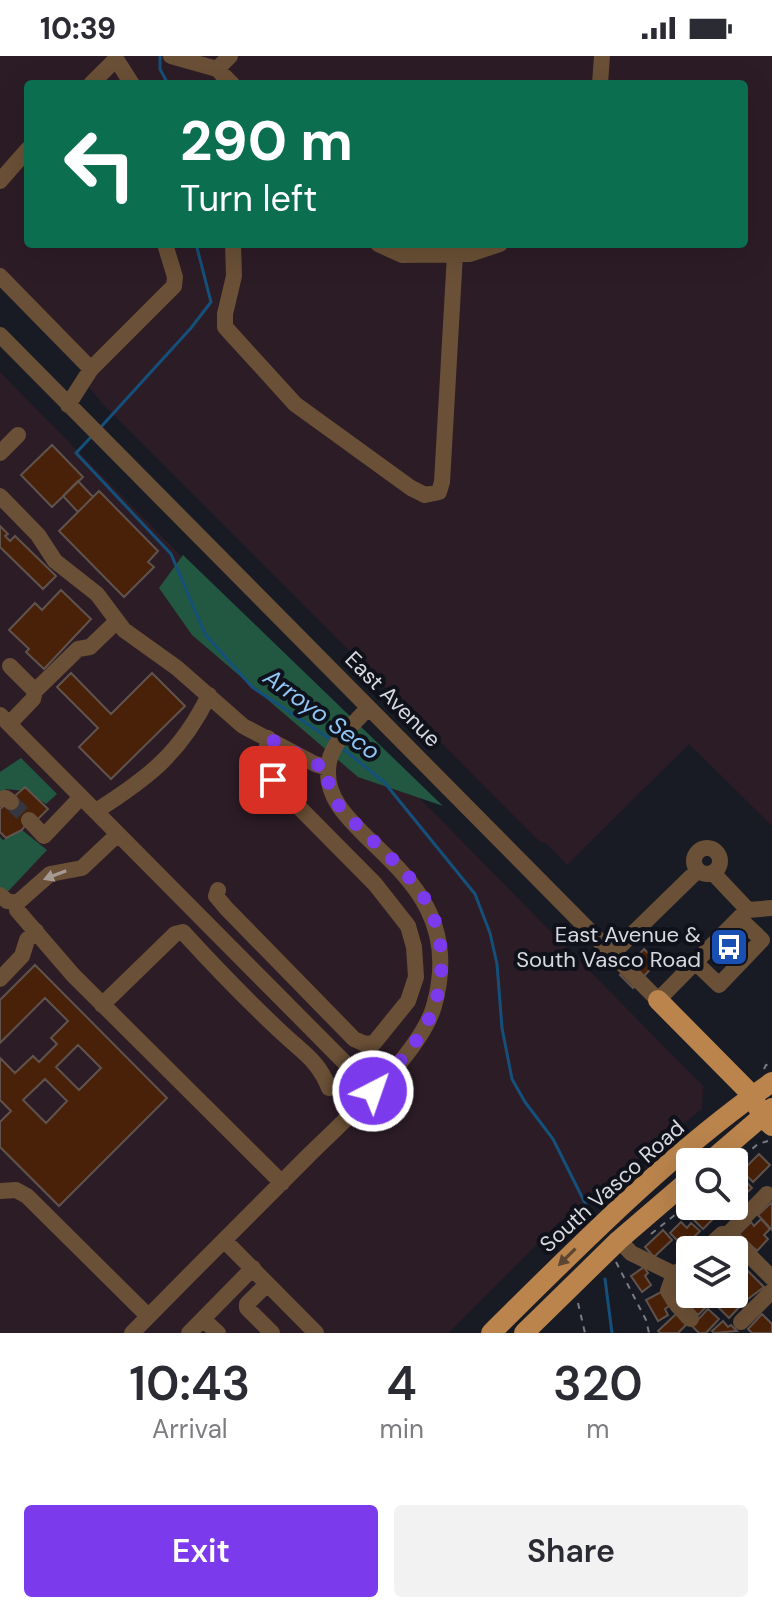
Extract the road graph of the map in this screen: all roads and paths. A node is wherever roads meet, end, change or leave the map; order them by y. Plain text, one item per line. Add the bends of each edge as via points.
1 (171, 56) edge
2 (230, 56) edge
3 (602, 56) edge
4 (120, 57) edge
5 (217, 69) junction
6 (95, 80) edge
7 (130, 80) edge
8 (228, 80) edge
9 (600, 80) edge
10 (24, 154) edge
11 (0, 181) edge
12 (166, 248) edge
13 (233, 248) edge
14 (387, 248) edge
15 (488, 248) edge
16 (455, 254) junction
17 (0, 276) edge
18 (0, 335) edge
19 (91, 369) junction
20 (68, 405) junction
21 (18, 435) dead end
22 (0, 453) edge
23 (0, 496) edge
24 (117, 621) junction
25 (10, 666) dead end
26 (35, 691) junction
27 (209, 695) junction
28 (367, 709) junction
29 (4, 720) edge
30 (268, 738) junction
31 (328, 768) junction
32 (81, 797) junction
33 (96, 811) junction
34 (29, 820) tunnel mouth
35 (118, 834) junction
36 (218, 890) dead end
37 (0, 895) edge
38 (17, 903) junction
39 (772, 908) edge
40 (230, 912) junction
41 (744, 914) junction
42 (212, 929) junction
43 (248, 930) junction
44 (39, 934) junction
45 (229, 946) junction
46 (196, 947) junction
47 (612, 954) junction
48 (695, 962) junction
49 (212, 964) junction
50 (0, 979) edge
51 (298, 982) junction
52 (282, 999) junction
53 (315, 1000) junction
54 (658, 1000) junction
55 (102, 1005) junction
56 (265, 1016) junction
57 (299, 1016) junction
58 (282, 1033) junction
59 (772, 1082) edge
60 (329, 1088) dead end
61 (373, 1091) junction
62 (766, 1115) edge
63 (726, 1148) edge
64 (748, 1152) edge
65 (282, 1183) junction
66 (0, 1191) edge
67 (676, 1191) edge
68 (767, 1194) dead end
69 (676, 1214) edge
70 (728, 1234) junction
71 (650, 1235) dead end
72 (720, 1236) edge
73 (224, 1240) junction
74 (613, 1246) junction
75 (253, 1268) junction
76 (674, 1274) joint
77 (772, 1278) edge
78 (267, 1284) junction
79 (772, 1291) edge
80 (577, 1299) dead end
81 (148, 1316) junction
82 (203, 1319) junction
83 (691, 1319) dead end
84 (741, 1322) dead end
85 (132, 1333) edge
86 (189, 1333) edge
87 (218, 1333) edge
88 (272, 1333) edge
89 (316, 1333) edge
90 (491, 1333) edge
91 (524, 1333) edge
92 (585, 1333) edge
93 (649, 1333) edge

1 - 5 street
2 - 5 street
3 - 9 street
4 - 6 street
4 - 7 street
5 - 8 street
10 - 11 street
12 - 19 street via 174,286
13 - 16 street via 225,327 295,404 425,495 439,492 442,482
14 - 16 street via 402,255
15 - 16 street
17 - 19 street
18 - 20 street, East Avenue
19 - 20 street
20 - 28 street, East Avenue
21 - 22 street
23 - 24 street via 55,561 97,594
24 - 26 street via 90,647 78,649
24 - 27 street
25 - 26 street
26 - 29 street via 33,699
27 - 30 street via 233,719
27 - 33 street via 195,725 174,751 138,784
28 - 31 street via 334,748
28 - 47 street, East Avenue
29 - 32 street
30 - 31 street
30 - 53 street via 265,762 275,783 375,884 408,926 414,947 416,977 408,1001 374,1043 354,1039
31 - 61 street via 339,807 422,895 440,939 442,970 434,1009 420,1035
32 - 33 street
32 - 34 street via 44,836
33 - 35 street
35 -> 38 street via 82,868 50,874
35 - 42 street
36 - 40 street via 216,896
37 - 38 street
38 - 44 street via 17,910
39 - 41 street
40 - 42 street
40 - 43 street
41 - 47 street via 705,872
41 - 48 street
41 - 48 street via 762,940 719,985
42 - 45 street
42 - 46 street
43 - 45 street
43 - 51 street
44 - 50 street via 27,940 22,956
44 - 55 street
45 - 49 street
45 - 52 street
46 - 49 street
46 - 55 street via 183,932 175,934
47 - 54 street, East Avenue
48 - 54 street
49 - 56 street
51 - 52 street
51 - 53 street
52 - 56 street
52 - 57 street
53 - 57 street
54 - 62 main road, East Avenue
55 - 65 street
56 - 58 street
57 - 58 street
57 - 61 street
58 - 60 street via 322,1070
59 - 62 main road, South Vasco Road
61 - 65 street
62 - 63 main road, South Vasco Road
62 - 64 path via 758,1144
62 -> 90 main road, South Vasco Road via 611,1215
65 - 73 street
66 - 81 street via 27,1196
67 - 74 main road, South Vasco Road
68 - 70 street
69 - 71 path
70 - 72 street
70 - 77 street
73 - 75 street
73 - 81 street
74 - 76 street
74 - 91 main road, South Vasco Road
74 - 93 path
75 - 78 street
75 - 82 street
76 - 83 street via 668,1291
78 - 88 street via 247,1308
78 - 89 street
79 - 84 street
80 - 92 path
81 - 85 street
82 - 86 street
82 - 87 street

